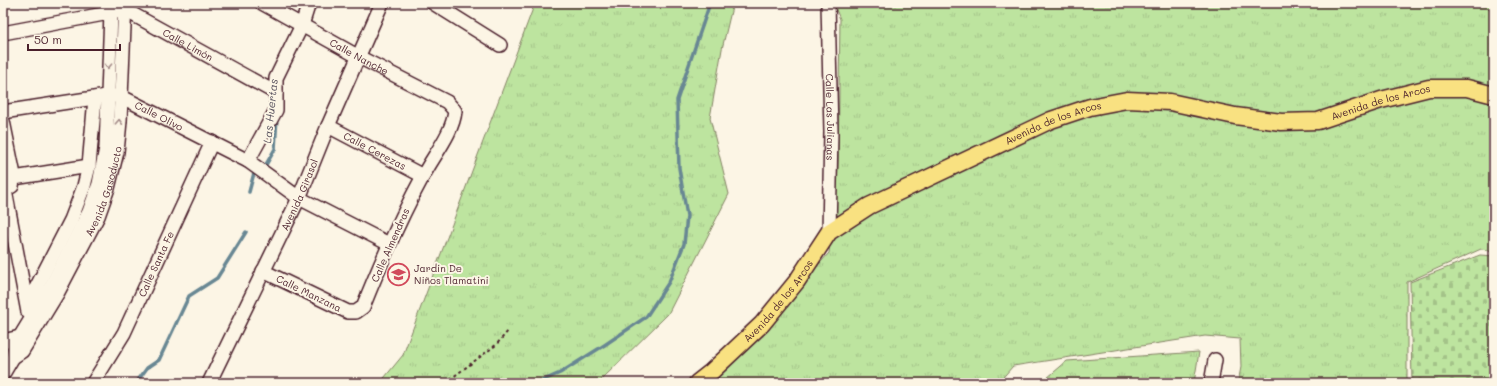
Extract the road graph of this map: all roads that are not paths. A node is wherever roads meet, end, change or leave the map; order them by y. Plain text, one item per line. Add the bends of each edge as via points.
1 (262, 3) edge
2 (309, 3) edge
3 (382, 3) edge
4 (433, 3) edge
5 (824, 3) edge
6 (828, 3) edge
7 (125, 7) edge
8 (110, 8) edge
9 (829, 26) junction
10 (305, 27) junction
11 (3, 33) edge
12 (500, 45) dead end
13 (359, 57) junction
14 (276, 93) junction
15 (1494, 95) edge
16 (107, 96) junction
17 (455, 111) joint
18 (3, 112) edge
19 (3, 121) edge
20 (328, 126) junction
21 (212, 142) junction
22 (251, 163) junction
23 (89, 166) junction
24 (423, 176) junction
25 (8, 186) edge
26 (299, 198) junction
27 (829, 232) junction
28 (389, 244) junction
29 (263, 271) junction
30 (356, 312) joint
31 (30, 321) junction
32 (20, 337) junction
33 (3, 341) edge
34 (13, 357) junction
35 (1215, 360) dead end
36 (3, 374) edge
37 (93, 383) edge
38 (209, 383) edge
39 (697, 383) edge
40 (1211, 383) edge

1 - 10 street, Calle Nanche
2 - 10 street
3 - 13 street, Avenida Girasol
4 - 12 street
5 - 9 street
6 - 9 street, Calle Las Julianas
7 - 8 street
7 - 14 street, Calle Limón
7 - 16 street, Avenida Gasoducto
8 - 11 street
8 -> 16 street, Avenida Gasoducto
9 - 27 street, Calle Las Julianas
10 - 13 street, Calle Nanche
10 - 14 street via 276,78
13 - 17 street, Calle Nanche via 447,102
13 - 20 street, Avenida Girasol
14 - 22 street via 276,110
15 - 27 main road, Avenida de los Arcos via 1467,88 1429,88 1381,100 1318,121 1281,122 1235,116 1170,102 1127,100 1090,107 1052,120 968,158 869,206
16 - 18 street
16 - 21 street, Calle Olivo
16 - 23 street
16 - 31 street, Avenida Gasoducto via 106,148 99,184 89,212
34 -> 16 street, Avenida Gasoducto via 22,351 58,292 98,216 117,152 120,121
17 - 24 street, Calle Almendras via 454,122
19 - 25 street via 14,175
20 - 24 street, Calle Cerezas
20 - 26 street, Avenida Girasol
21 - 22 street, Calle Olivo
21 - 37 street, Calle Santa Fe via 124,333
22 - 26 street, Calle Olivo
23 - 25 street
23 - 31 street via 71,220 36,288
24 - 28 street, Calle Almendras
25 - 31 street
26 - 28 street, Calle Olivo
26 - 29 street, Avenida Girasol
27 - 39 main road, Avenida de los Arcos via 797,280 762,324
28 - 30 street, Calle Almendras via 363,307
29 - 30 street, Calle Manzana via 348,312
29 - 38 street, Avenida Girasol
31 - 32 street, Avenida Gasoducto
32 - 33 street
32 - 34 street, Avenida Gasoducto via 14,348
34 - 36 street, Avenida Gasoducto
35 - 40 street

